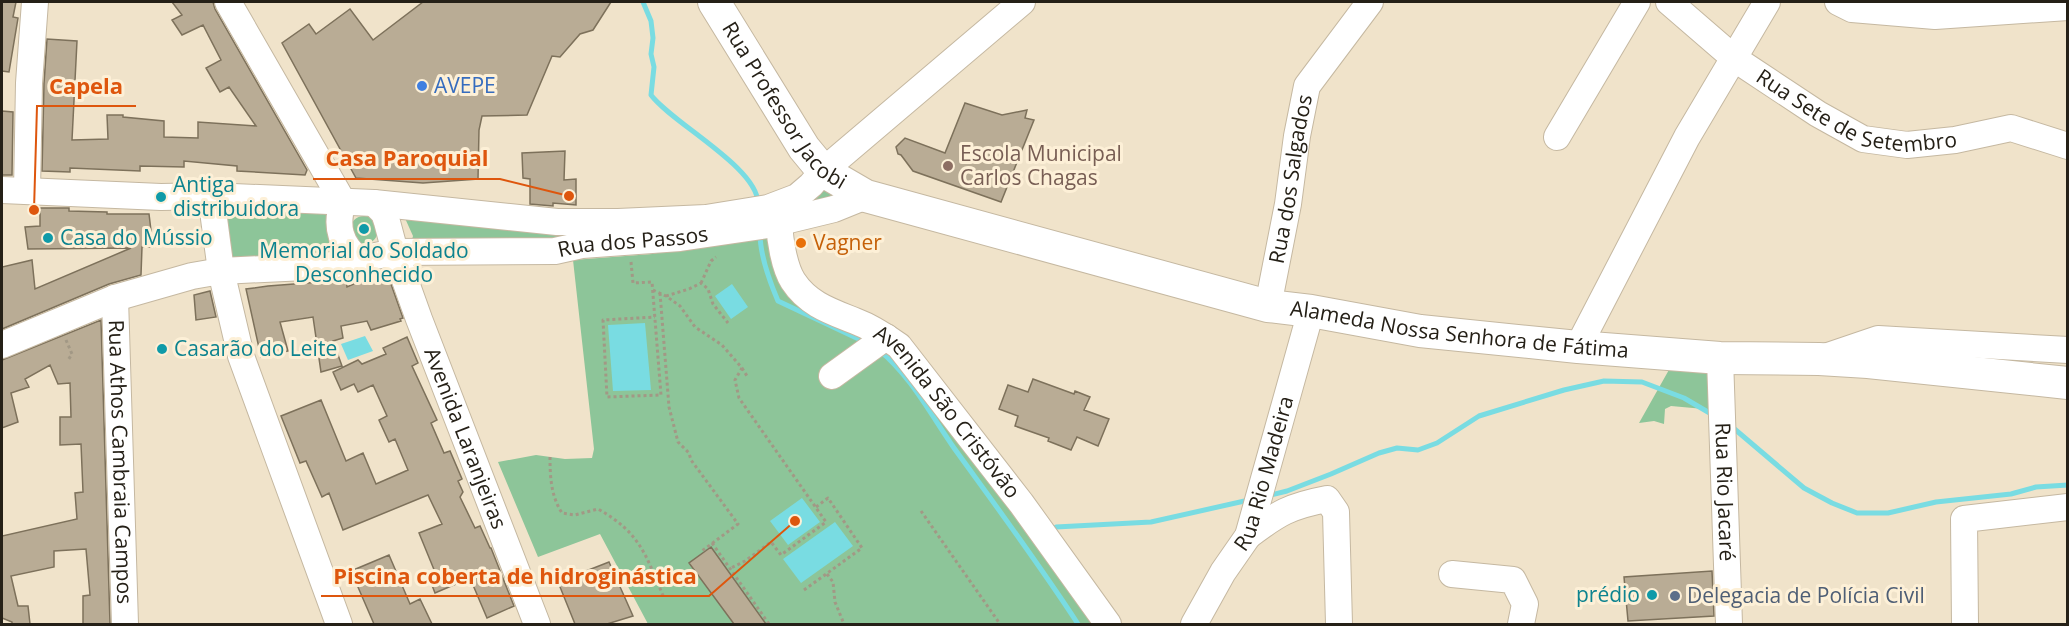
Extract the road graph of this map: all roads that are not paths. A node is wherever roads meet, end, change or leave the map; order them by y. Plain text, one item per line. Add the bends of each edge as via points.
1 (35, 2) edge
2 (228, 2) edge
3 (714, 2) edge
4 (1022, 2) edge
5 (1370, 2) edge
6 (1636, 2) edge
7 (1669, 2) edge
8 (1767, 2) edge
9 (1845, 5) edge
10 (2067, 7) edge
11 (1735, 59) junction
12 (1557, 137) dead end
13 (2067, 146) edge
14 (823, 171) junction
15 (2, 190) edge
16 (27, 191) junction
17 (211, 196) junction
18 (866, 196) junction
19 (343, 202) junction
20 (374, 203) junction
21 (764, 219) junction
22 (395, 252) junction
23 (358, 260) junction
24 (221, 271) junction
25 (115, 298) junction
26 (1268, 306) junction
27 (1311, 311) junction
28 (886, 337) junction
29 (2, 345) edge
30 (1578, 347) junction
31 (2067, 350) edge
32 (1720, 358) junction
33 (1819, 359) junction
34 (832, 376) dead end
35 (2067, 382) edge
36 (2067, 507) edge
37 (1248, 536) junction
38 (1452, 574) dead end
39 (125, 624) edge
40 (339, 624) edge
41 (537, 624) edge
42 (1108, 624) edge
43 (1194, 624) edge
44 (1339, 624) edge
45 (1521, 624) edge
46 (1729, 624) edge
47 (1965, 624) edge

1 - 16 street
2 - 19 street
3 - 14 main road, Rua Professor Jacobi via 804,148
4 - 14 street, Rua dos Passos
5 - 26 street, Rua dos Salgados via 1307,86
6 - 12 street
7 - 11 street, Rua Sete de Setembro
8 - 11 street
9 - 10 street via 1935,16
11 - 13 street, Rua Sete de Setembro via 1863,139 1907,145 2011,128
11 - 30 street via 1687,138
14 - 18 main road, Rua Professor Jacobi
14 - 21 street, Rua dos Passos via 797,197
15 - 16 street
16 - 17 street
17 - 19 street
17 - 24 street
18 - 21 street, Rua dos Passos via 834,209
18 - 26 main road, Alameda Nossa Senhora de Fátima
19 - 20 street
19 - 23 street via 339,232
20 - 21 street, Rua dos Passos via 557,222
20 - 22 street via 384,213
21 - 22 street, Rua dos Passos via 680,238 582,245 555,251
21 - 28 street, Avenida São Cristóvão via 781,243 792,280 806,297 825,310
22 - 23 street
22 - 41 street, Avenida Laranjeiras
23 - 24 street via 327,266
24 - 25 street
24 - 40 street via 241,356
25 - 29 street
25 - 39 street, Rua Athos Cambraia Campos
26 - 27 main road, Alameda Nossa Senhora de Fátima
27 - 30 main road, Alameda Nossa Senhora de Fátima via 1420,331
27 - 37 street, Rua Rio Madeira
28 - 34 street
28 - 42 street, Avenida São Cristóvão via 899,346 944,402
30 - 32 main road, Alameda Nossa Senhora de Fátima
31 - 33 street via 1878,339
32 - 33 main road, Alameda Nossa Senhora de Fátima
32 - 46 street, Rua Rio Jacaré
33 - 35 main road, Alameda Nossa Senhora de Fátima
36 - 47 street via 1964,519
37 - 43 street, Rua Rio Madeira
37 - 44 street via 1276,514 1327,499 1336,512
38 - 45 street via 1514,580 1525,604

